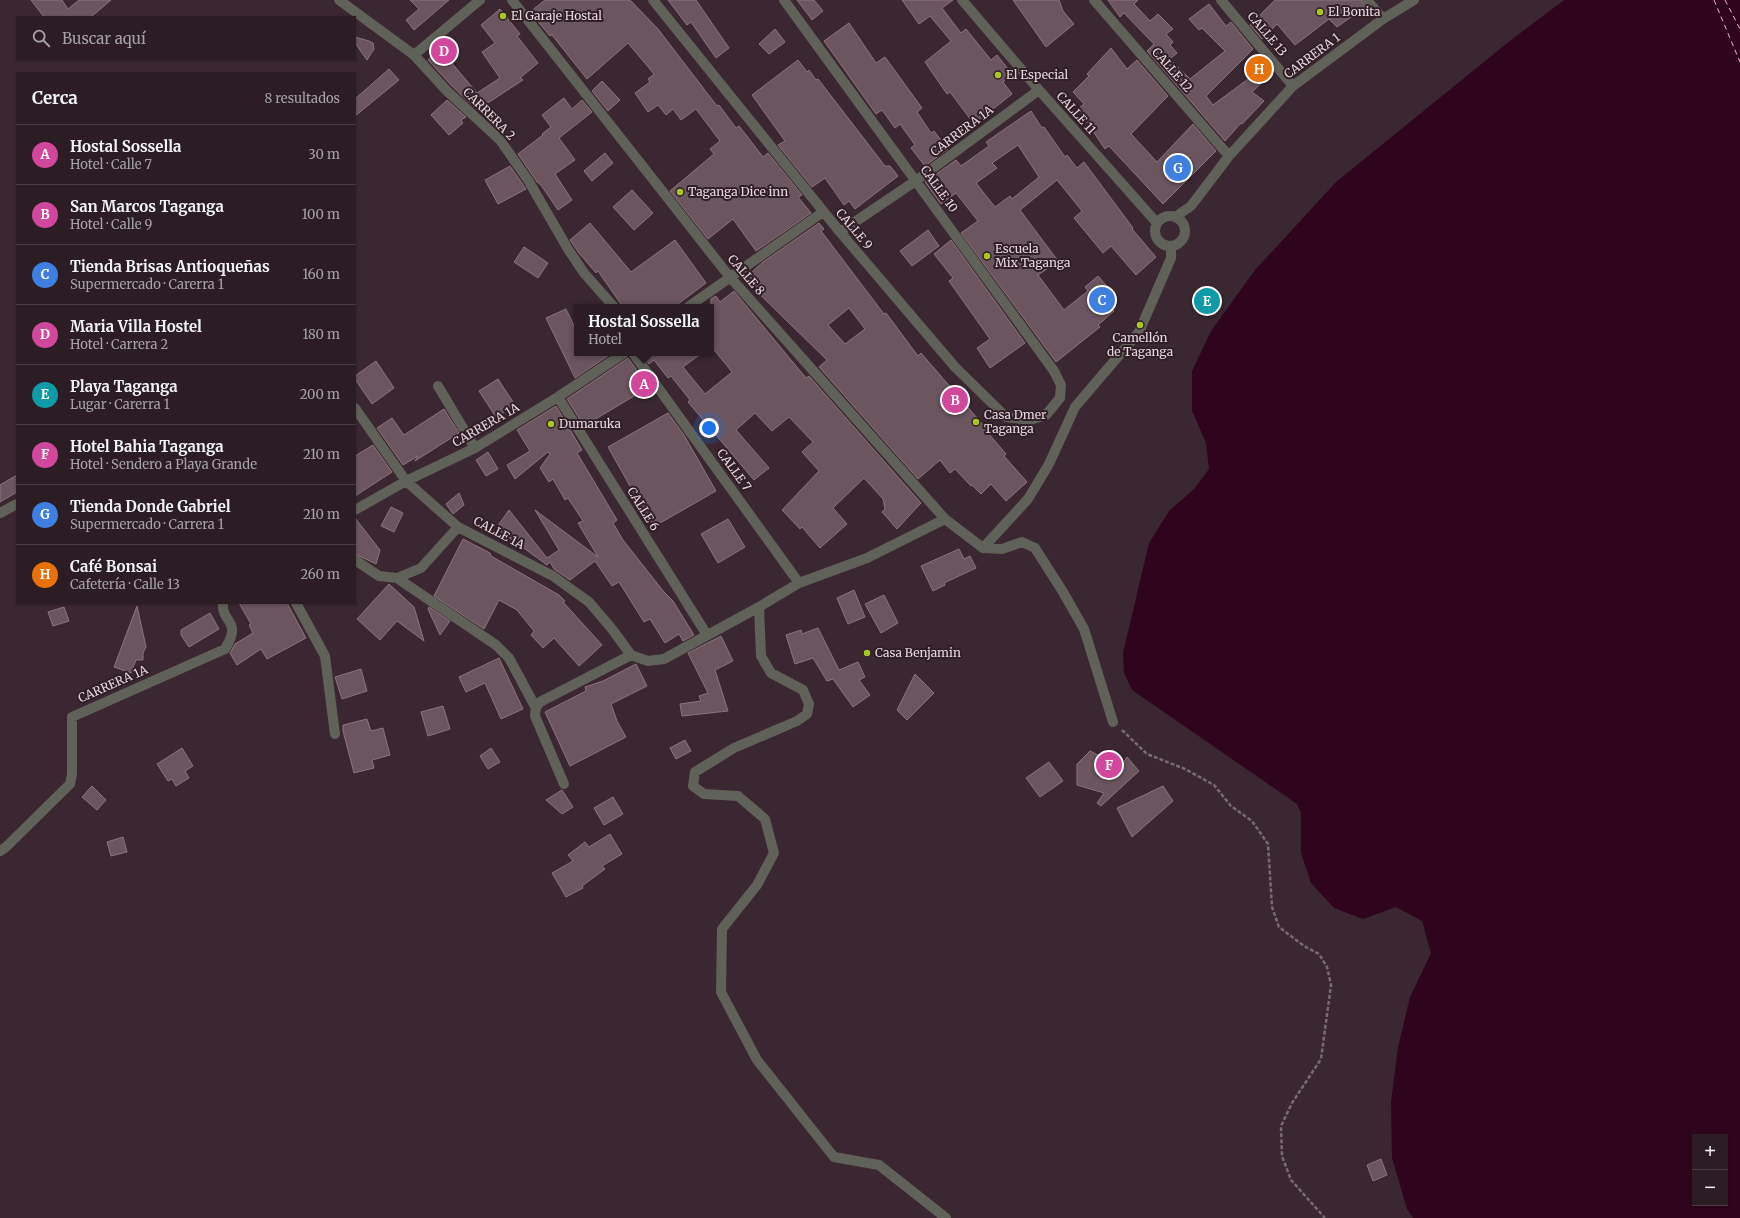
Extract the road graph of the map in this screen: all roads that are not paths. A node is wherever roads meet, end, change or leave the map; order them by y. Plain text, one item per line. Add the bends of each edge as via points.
1 (339, 0) edge
2 (480, 0) edge
3 (512, 0) edge
4 (653, 0) edge
5 (784, 0) edge
6 (1094, 0) edge
7 (1221, 0) edge
8 (1367, 0) edge
9 (1414, 0) edge
10 (966, 1) edge
11 (1383, 19) junction
12 (414, 55) junction
13 (1294, 86) junction
14 (1039, 90) junction
15 (1230, 156) junction
16 (917, 180) junction
17 (823, 212) junction
18 (1175, 217) junction
19 (1157, 223) junction
20 (840, 232) junction
21 (1171, 246) junction
22 (729, 276) junction
23 (611, 304) edge
24 (692, 304) edge
25 (620, 356) edge
26 (635, 356) edge
27 (438, 386) dead end
28 (558, 397) junction
29 (1060, 398) joint
30 (356, 409) edge
31 (475, 448) junction
32 (406, 481) junction
33 (16, 505) edge
34 (356, 509) edge
35 (0, 513) edge
36 (945, 519) junction
37 (458, 526) junction
38 (983, 548) junction
39 (356, 561) edge
40 (397, 578) junction
41 (799, 583) junction
42 (223, 604) edge
43 (297, 604) edge
44 (759, 607) junction
45 (707, 635) junction
46 (631, 655) junction
47 (536, 708) junction
48 (1113, 722) road end
49 (335, 734) dead end
50 (564, 784) dead end
51 (0, 851) edge
52 (946, 1218) edge

1 - 12 street, CARRERA 2
2 - 12 street
3 - 22 street, CALLE 8
4 - 17 street, CALLE 9
5 - 16 street, CALLE 10
6 - 15 street, CALLE 12
7 - 13 street, CALLE 13
8 - 11 street
9 - 11 street, CARRERA 1
10 - 14 street, CALLE 11
11 - 13 street, CARRERA 1
12 - 23 street, CARRERA 2 via 447,91 500,140 528,180 584,273
13 - 15 street, CARRERA 1
14 - 16 street, CARRERA 1A
14 - 19 street, CALLE 11
15 - 18 street, CARRERA 1 via 1191,206
16 - 20 street, CARRERA 1A
16 - 29 street, CALLE 10 via 1054,371 1061,385
17 - 20 street, CALLE 9
17 - 22 street
18 - 19 street via 1166,217
18 - 21 street via 1182,224 1184,233 1180,242
19 - 21 street via 1155,230 1158,240
20 - 29 street, CALLE 9 via 954,367 1006,417 1030,420 1046,415
21 - 38 street via 1171,258 1139,332 1075,407 1049,464 1028,499
22 - 24 street
22 - 36 street, CALLE 8
25 - 28 street, CARRERA 1A
26 - 41 street, CALLE 7
27 - 31 street
28 - 31 street, CARRERA 1A
28 - 45 street, CALLE 6
30 - 32 street, CALLE 1A
31 - 32 street, CARRERA 1A
32 - 34 street, CARRERA 1A
32 - 37 street, CALLE 1A
33 - 35 street
36 - 38 street, CALLE 8
36 - 41 street via 867,558
37 - 40 street via 421,568
37 - 46 street, CALLE 1A via 553,576 589,602
38 - 48 street via 1002,550 1022,542 1035,548 1084,630
39 - 40 street via 379,576
40 - 47 street via 496,645 508,658
41 - 44 street
42 - 51 street, CARRERA 1A via 233,628 231,639 225,648 72,717 70,784
43 - 49 street via 325,656
44 - 45 street
44 - 52 street via 761,656 771,673 803,690 809,704 807,714 797,722 734,748 696,772 693,786 704,794 738,796 765,819 774,853 757,885 722,928 722,992 757,1060 834,1157 879,1165
45 - 46 street via 664,659 648,661
46 - 47 street via 540,702
47 - 50 street via 535,716

